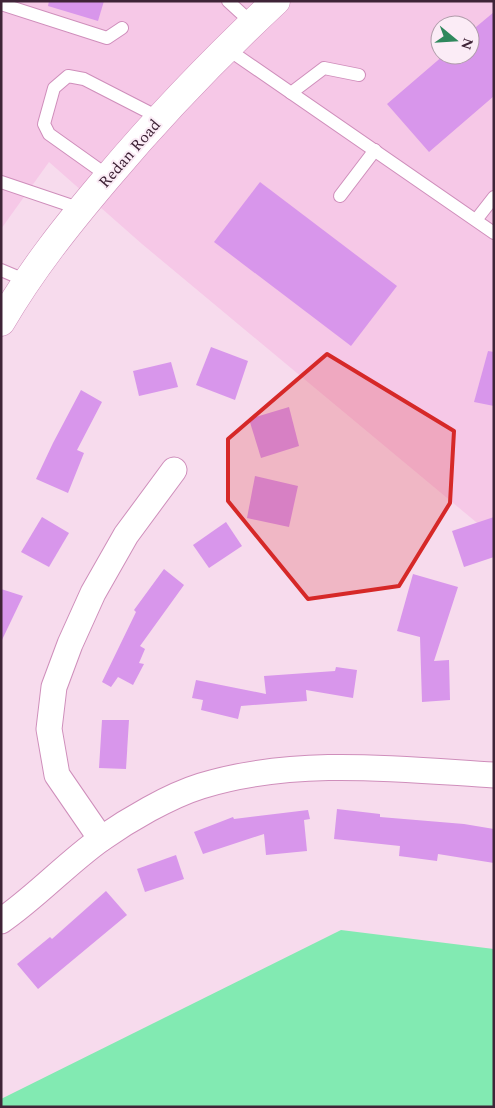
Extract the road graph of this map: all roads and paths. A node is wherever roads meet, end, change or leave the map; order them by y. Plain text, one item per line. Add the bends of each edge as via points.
1 (228, 1) edge
2 (276, 1) edge
3 (1, 4) edge
4 (252, 24) junction
5 (122, 28) dead end
6 (226, 48) junction
7 (358, 75) dead end
8 (291, 93) junction
9 (160, 118) junction
10 (374, 150) junction
11 (108, 176) junction
12 (1, 182) edge
13 (340, 196) dead end
14 (494, 197) edge
15 (81, 209) junction
16 (476, 220) junction
17 (494, 233) edge
18 (1, 270) edge
19 (26, 281) junction
20 (1, 322) edge
21 (174, 470) dead end
22 (494, 775) edge
23 (101, 839) junction
24 (1, 921) edge

1 - 4 lane
2 - 4 main road, Redan Road
3 - 5 lane via 107,38
4 - 6 main road, Redan Road
6 - 8 lane
6 - 9 main road, Redan Road
7 - 8 lane via 324,68
8 - 10 lane
9 - 11 main road, Redan Road
9 - 11 lane via 84,79 68,76 54,88 44,124 49,134
10 - 13 lane
10 - 16 lane
11 - 15 main road, Redan Road
12 - 15 lane
14 - 16 lane
15 - 19 main road, Redan Road
16 - 17 lane
18 - 19 lane
19 - 20 main road, Redan Road
21 - 23 street via 126,535 93,593 54,687 49,729 57,775
22 - 23 street via 386,768 315,768 252,774 200,787 154,807
23 - 24 street

